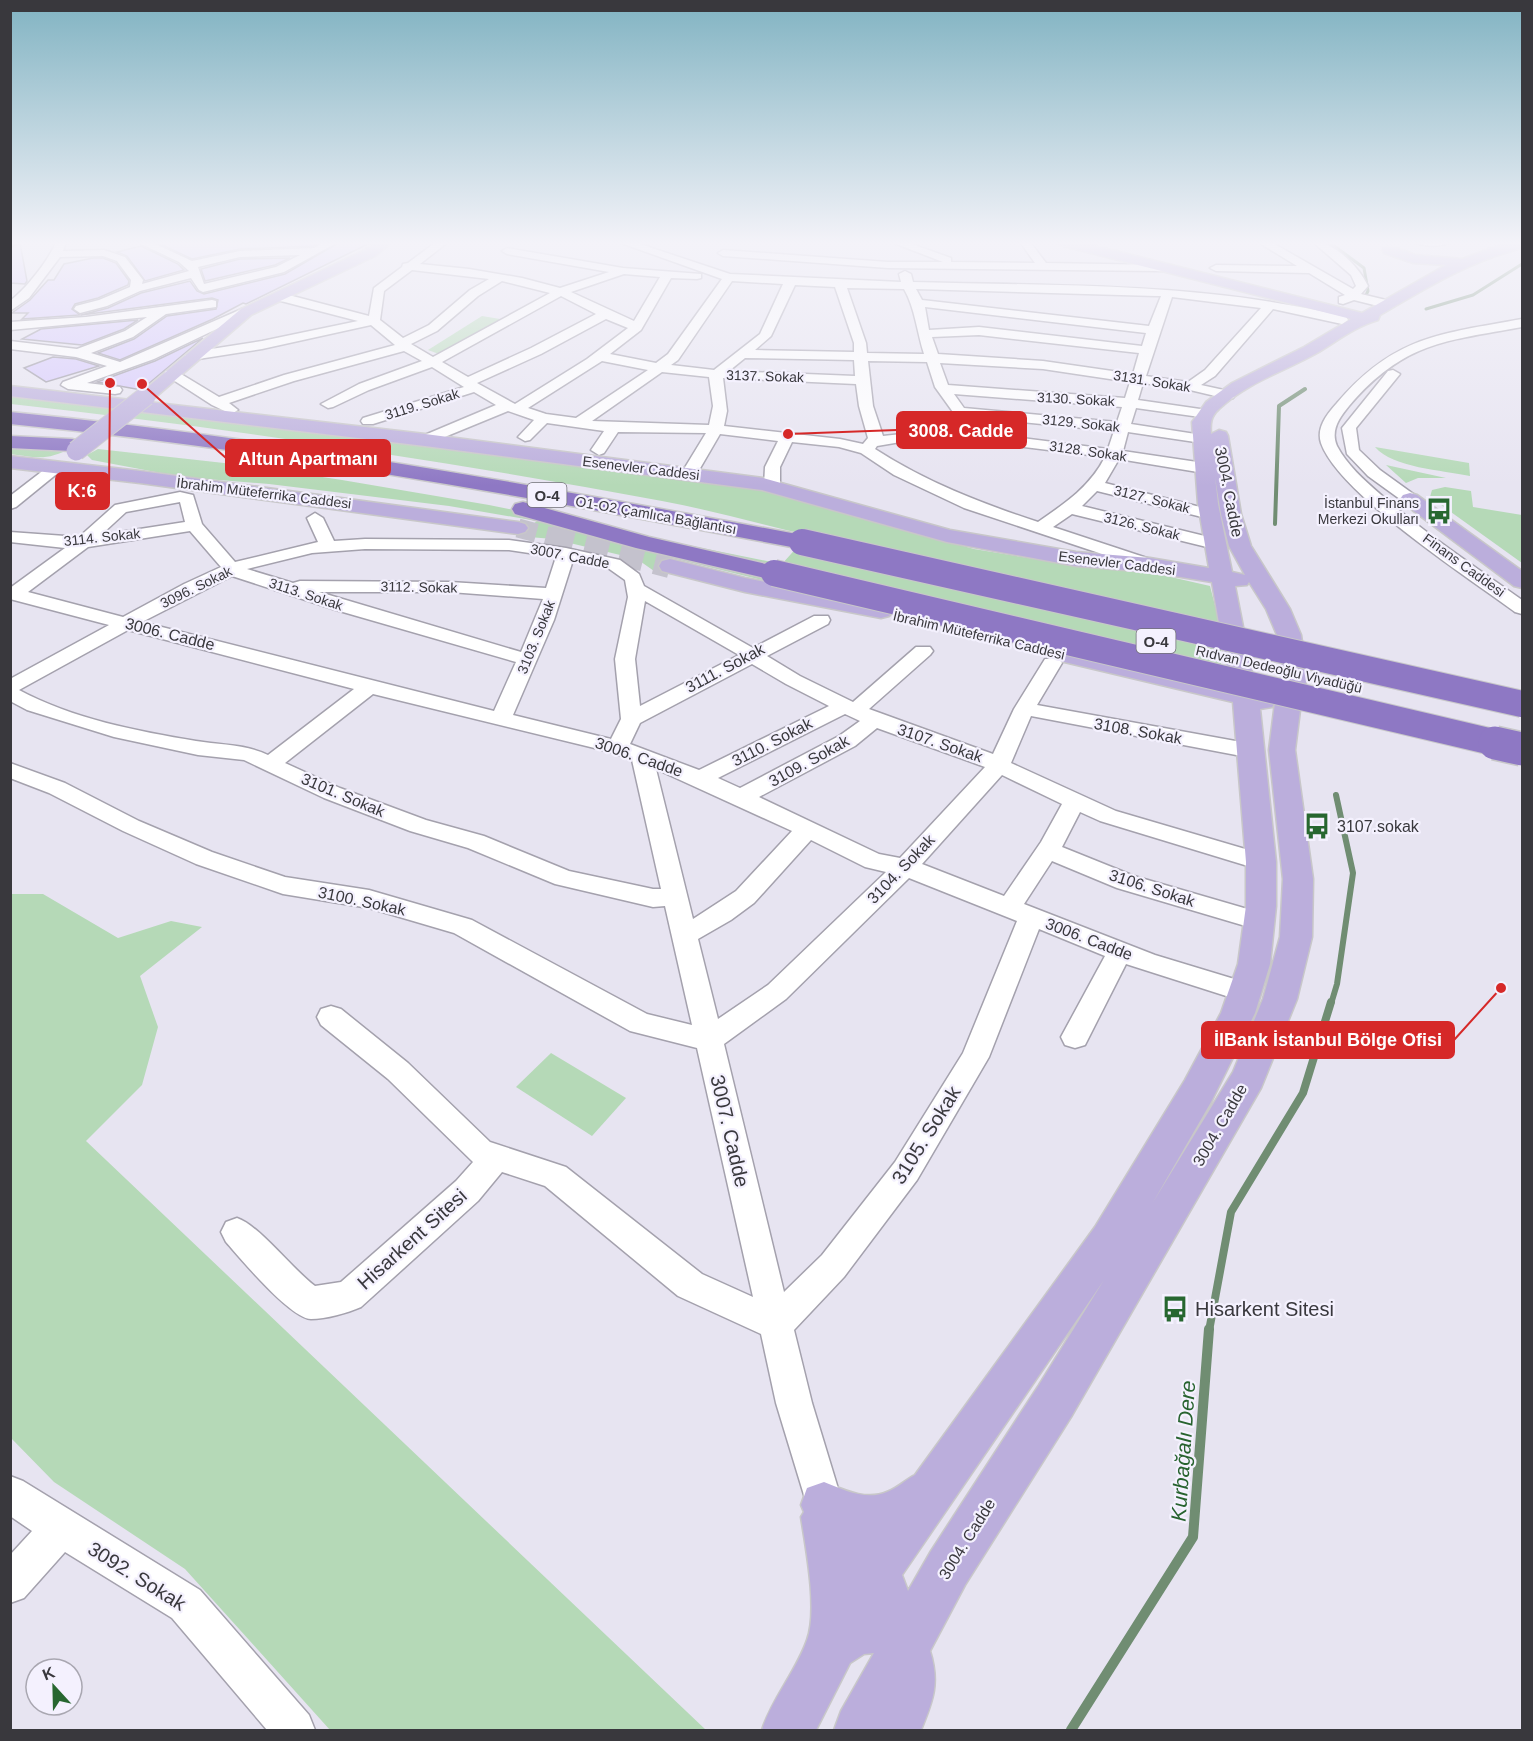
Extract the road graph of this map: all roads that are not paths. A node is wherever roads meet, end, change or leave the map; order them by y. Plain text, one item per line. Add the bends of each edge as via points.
1 (42, 323) edge
2 (146, 323) edge
3 (220, 323) edge
4 (232, 323) edge
5 (364, 323) edge
6 (377, 323) edge
7 (439, 323) edge
8 (503, 323) edge
9 (587, 323) edge
10 (628, 323) edge
11 (640, 323) edge
12 (695, 323) edge
13 (772, 323) edge
14 (855, 323) edge
15 (922, 323) edge
16 (1095, 323) edge
17 (1157, 323) edge
18 (1254, 323) edge
19 (1324, 323) edge
20 (1336, 323) edge
21 (1351, 323) edge
22 (1365, 323) edge
23 (1521, 323) edge
24 (10, 326) edge
25 (638, 327) junction
26 (1338, 328) junction
27 (1522, 329) edge
28 (1154, 330) junction
29 (924, 334) junction
30 (10, 345) edge
31 (404, 345) junction
32 (1147, 350) junction
33 (78, 353) junction
34 (741, 354) junction
35 (192, 356) junction
36 (599, 357) junction
37 (861, 357) junction
38 (931, 358) junction
39 (433, 362) junction
40 (119, 366) junction
41 (659, 368) junction
42 (171, 374) junction
43 (717, 374) junction
44 (862, 380) junction
45 (1137, 380) junction
46 (472, 385) junction
47 (944, 389) junction
48 (115, 390) dead end
49 (10, 391) edge
50 (217, 402) junction
51 (1130, 402) junction
52 (328, 404) dead end
53 (512, 407) junction
54 (10, 411) edge
55 (960, 412) junction
56 (244, 417) junction
57 (10, 418) edge
58 (544, 418) junction
59 (1206, 420) junction
60 (368, 421) dead end
61 (579, 423) junction
62 (614, 427) junction
63 (1122, 427) junction
64 (10, 429) edge
65 (714, 429) junction
66 (132, 431) junction
67 (936, 432) junction
68 (525, 437) dead end
69 (787, 437) junction
70 (425, 440) junction
71 (10, 442) edge
72 (869, 446) junction
73 (599, 450) dead end
74 (1352, 452) junction
75 (975, 454) dead end
76 (1114, 454) junction
77 (10, 462) edge
78 (265, 463) junction
79 (54, 469) junction
80 (689, 474) junction
81 (1094, 485) junction
82 (772, 486) junction
83 (14, 498) edge
84 (1410, 499) joint
85 (1068, 508) junction
86 (315, 518) dead end
87 (194, 525) junction
88 (518, 528) tunnel mouth
89 (1040, 529) junction
90 (1212, 529) junction
91 (10, 537) edge
92 (1071, 539) junction
93 (85, 541) junction
94 (328, 546) junction
95 (795, 550) junction
96 (566, 553) junction
97 (1058, 556) junction
98 (1150, 565) junction
99 (670, 566) tunnel mouth
100 (232, 569) junction
101 (1223, 578) junction
102 (1522, 581) edge
103 (286, 586) junction
104 (1264, 588) junction
105 (636, 589) junction
106 (1522, 592) edge
107 (12, 593) edge
108 (553, 594) junction
109 (1522, 608) edge
110 (821, 620) dead end
111 (125, 623) junction
112 (923, 651) dead end
113 (751, 655) junction
114 (528, 659) junction
115 (1053, 663) dead end
116 (1522, 683) edge
117 (13, 685) edge
118 (370, 686) junction
119 (1245, 698) junction
120 (1288, 702) junction
121 (1522, 704) edge
122 (1024, 709) junction
123 (858, 712) junction
124 (631, 718) junction
125 (501, 719) junction
126 (1522, 726) edge
127 (1522, 749) edge
128 (630, 751) junction
129 (1252, 751) junction
130 (271, 763) junction
131 (999, 765) junction
132 (10, 770) edge
133 (699, 779) junction
134 (741, 797) junction
135 (1074, 802) junction
136 (808, 829) junction
137 (1047, 850) junction
138 (1261, 862) junction
139 (905, 867) junction
140 (675, 897) junction
141 (1020, 912) junction
142 (1259, 921) junction
143 (684, 935) junction
144 (1120, 951) junction
145 (1245, 992) junction
146 (331, 1017) dead end
147 (1075, 1037) dead end
148 (709, 1040) junction
149 (496, 1157) junction
150 (237, 1232) dead end
151 (776, 1324) junction
152 (936, 1486) junction
153 (10, 1494) edge
154 (824, 1505) junction
155 (61, 1528) junction
156 (10, 1584) edge
157 (883, 1607) junction
158 (832, 1645) junction
159 (294, 1731) edge
160 (788, 1731) edge
161 (860, 1731) edge
162 (894, 1731) edge

1 - 24 street
2 - 33 street via 129,334
3 - 40 street
4 - 35 main road
5 - 35 street
6 - 31 street
7 - 31 street
8 - 39 street
9 - 46 street, 3119. Sokak
10 - 25 street
11 - 25 street
12 - 41 street via 673,357
13 - 34 street via 765,336
14 - 37 street
15 - 29 street
16 - 28 street
17 - 28 street
18 - 59 street via 1210,373
19 - 26 street
20 - 26 main road
21 - 26 main road
22 - 104 main road, 3004. Cadde via 1238,402 1224,420 1218,439 1231,514 1240,546
23 - 109 street, Finans Caddesi via 1456,334 1407,350 1355,391 1332,417 1326,432 1329,447 1354,481
25 - 36 street
26 - 59 main road
27 - 74 street via 1422,354 1396,371 1349,428
28 - 32 street
29 - 32 street via 979,331
29 - 38 street
30 - 33 street
31 - 39 street
31 - 50 street
32 - 45 street
33 - 40 street
34 - 37 street, 3131. Sokak
34 - 43 street
35 - 42 main road
36 - 41 street, 3137. Sokak
36 - 53 street
37 - 38 street, 3131. Sokak
37 - 44 street
38 - 45 street, 3131. Sokak via 1043,365
38 - 47 street
39 - 46 street
39 - 52 street
40 - 48 street via 68,385
41 - 43 street, 3137. Sokak
41 - 61 street
42 - 50 street
42 - 79 main road, bridge
43 - 44 street, 3137. Sokak
43 - 65 street via 716,394 721,406
44 - 72 street via 876,438
45 - 51 street
45 - 59 street, 3131. Sokak
46 - 53 street
46 - 60 street, 3119. Sokak
47 - 51 street, 3130. Sokak
47 - 55 street
49 - 56 main road, Esenevler Caddesi
50 - 56 street
51 - 59 street, 3130. Sokak
51 - 63 street
53 - 58 street
53 - 70 street
54 - 66 highway
55 - 63 street, 3129. Sokak
55 - 67 street via 962,425
56 - 70 main road, Esenevler Caddesi
57 - 66 highway, O1-O2 Çamlıca Bağlantısı / O-4
58 - 61 street
58 - 68 street
59 - 63 street, 3129. Sokak
59 - 76 street, 3128. Sokak
59 - 90 main road, 3004. Cadde
61 - 62 street
62 - 65 street
62 - 73 street
63 - 76 street
64 - 78 highway via 90,436
65 - 69 street
65 - 80 street
66 - 95 highway, O1-O2 Çamlıca Bağlantısı / O-4 via 408,469
67 - 72 street
67 - 75 street
67 - 76 street, 3128. Sokak
69 - 72 street
69 - 82 street via 771,467
70 - 80 main road, Esenevler Caddesi
71 - 78 highway via 96,446
72 - 89 street via 900,472 970,505
74 - 84 street
74 - 106 street, Finans Caddesi via 1362,468 1392,496
76 - 81 street
77 - 79 main road, İbrahim Müteferrika Caddesi
78 - 95 highway via 501,503 605,533
79 - 83 street
79 - 88 main road, İbrahim Müteferrika Caddesi
80 - 82 main road, Esenevler Caddesi
81 - 85 street
81 - 90 street, 3127. Sokak
82 - 97 main road, Esenevler Caddesi via 947,536
84 - 102 main road
85 - 89 street
85 - 90 street, 3126. Sokak
86 - 94 street
87 - 93 street, 3114. Sokak
87 - 93 street, 3113. Sokak via 187,498 170,497 121,508
87 - 100 street, 3113. Sokak
89 - 92 street
90 - 101 main road, 3004. Cadde
91 - 93 street, 3114. Sokak
92 - 97 street via 1068,550
92 - 98 street
93 - 107 street
94 - 96 street, 3007. Cadde via 509,545
94 - 100 street, 3096. Sokak
95 - 116 highway
95 - 121 highway, Rıdvan Dedeoğlu Viyadüğü / O-4, bridge
95 - 126 highway, Rıdvan Dedeoğlu Viyadüğü / O-4
95 - 127 highway, bridge
96 - 105 street, 3007. Cadde via 614,564 633,578
96 - 108 street, 3103. Sokak
97 - 98 main road, Esenevler Caddesi
98 - 101 main road, Esenevler Caddesi
99 - 119 main road, İbrahim Müteferrika Caddesi via 745,585 855,605
100 - 103 street, 3113. Sokak
100 - 111 street, 3096. Sokak
101 - 104 main road, Esenevler Caddesi
101 - 119 main road, 3004. Cadde
103 - 108 street, 3112. Sokak via 450,586
103 - 114 street, 3113. Sokak
104 - 120 main road, 3004. Cadde via 1289,634 1295,678
105 - 113 street, 3107. Sokak
105 - 124 street via 638,597 625,659
107 - 111 street, 3006. Cadde
108 - 114 street, 3103. Sokak
110 - 113 street, 3111. Sokak
111 - 117 street, 3096. Sokak
111 - 118 street, 3006. Cadde
112 - 123 street, 3110. Sokak
113 - 123 street, 3107. Sokak
113 - 124 street, 3111. Sokak
114 - 125 street, 3103. Sokak
115 - 122 street, 3104. Sokak
117 - 130 street, 3101. Sokak via 34,706 114,731 249,754
118 - 125 street, 3006. Cadde
118 - 130 street
119 - 120 main road, İbrahim Müteferrika Caddesi via 1270,704
119 - 129 main road, 3004. Cadde
120 - 157 main road, 3004. Cadde via 1282,750 1298,891 1296,937 1280,999 1248,1078 1059,1394 948,1568
122 - 129 street, 3108. Sokak
122 - 131 street, 3104. Sokak
123 - 131 street, 3107. Sokak
123 - 133 street, 3110. Sokak
123 - 134 street, 3109. Sokak via 848,741
124 - 128 street
125 - 128 street, 3006. Cadde
128 - 133 street, 3006. Cadde
128 - 140 street, 3007. Cadde
129 - 138 main road, 3004. Cadde
130 - 140 street, 3101. Sokak via 332,793 418,826 476,842 564,878 653,898
131 - 135 street, 3107. Sokak
131 - 139 street, 3104. Sokak
132 - 148 street, 3100. Sokak via 215,862 283,885 369,899 463,926 640,1023
133 - 134 street, 3006. Cadde
134 - 136 street, 3006. Cadde
135 - 137 street, 3105. Sokak
135 - 138 street, 3107. Sokak
136 - 139 street, 3006. Cadde via 873,861
136 - 143 street via 745,897
137 - 141 street, 3105. Sokak
137 - 142 street, 3106. Sokak via 1126,882
138 - 142 main road, 3004. Cadde
139 - 141 street, 3006. Cadde
139 - 148 street, 3104. Sokak via 777,992
140 - 143 street, 3007. Cadde
141 - 144 street, 3006. Cadde
141 - 151 street, 3105. Sokak via 975,1057 906,1171 833,1266
142 - 145 main road, 3004. Cadde via 1254,964
143 - 148 street, 3007. Cadde
144 - 145 street, 3006. Cadde
144 - 147 street
145 - 152 main road, 3004. Cadde via 1198,1091 1109,1240
146 - 149 street via 398,1071 480,1152
148 - 151 street, 3007. Cadde
149 - 150 street, Hisarkent Sitesi via 467,1191 349,1296 310,1303 284,1282
149 - 151 street via 555,1176 690,1285
151 - 154 street, 3007. Cadde
152 - 154 main road via 915,1503 870,1521 843,1516
152 - 157 main road, 3004. Cadde
153 - 155 street, 3092. Sokak
154 - 157 main road via 856,1583
154 - 158 main road via 836,1595
155 - 156 street
155 - 159 street, 3092. Sokak via 186,1604
157 - 158 main road, 3004. Cadde
157 - 158 main road via 891,1633 866,1628
157 - 161 main road, 3004. Cadde
157 - 162 main road via 909,1665 909,1697
158 - 160 main road, 3004. Cadde

